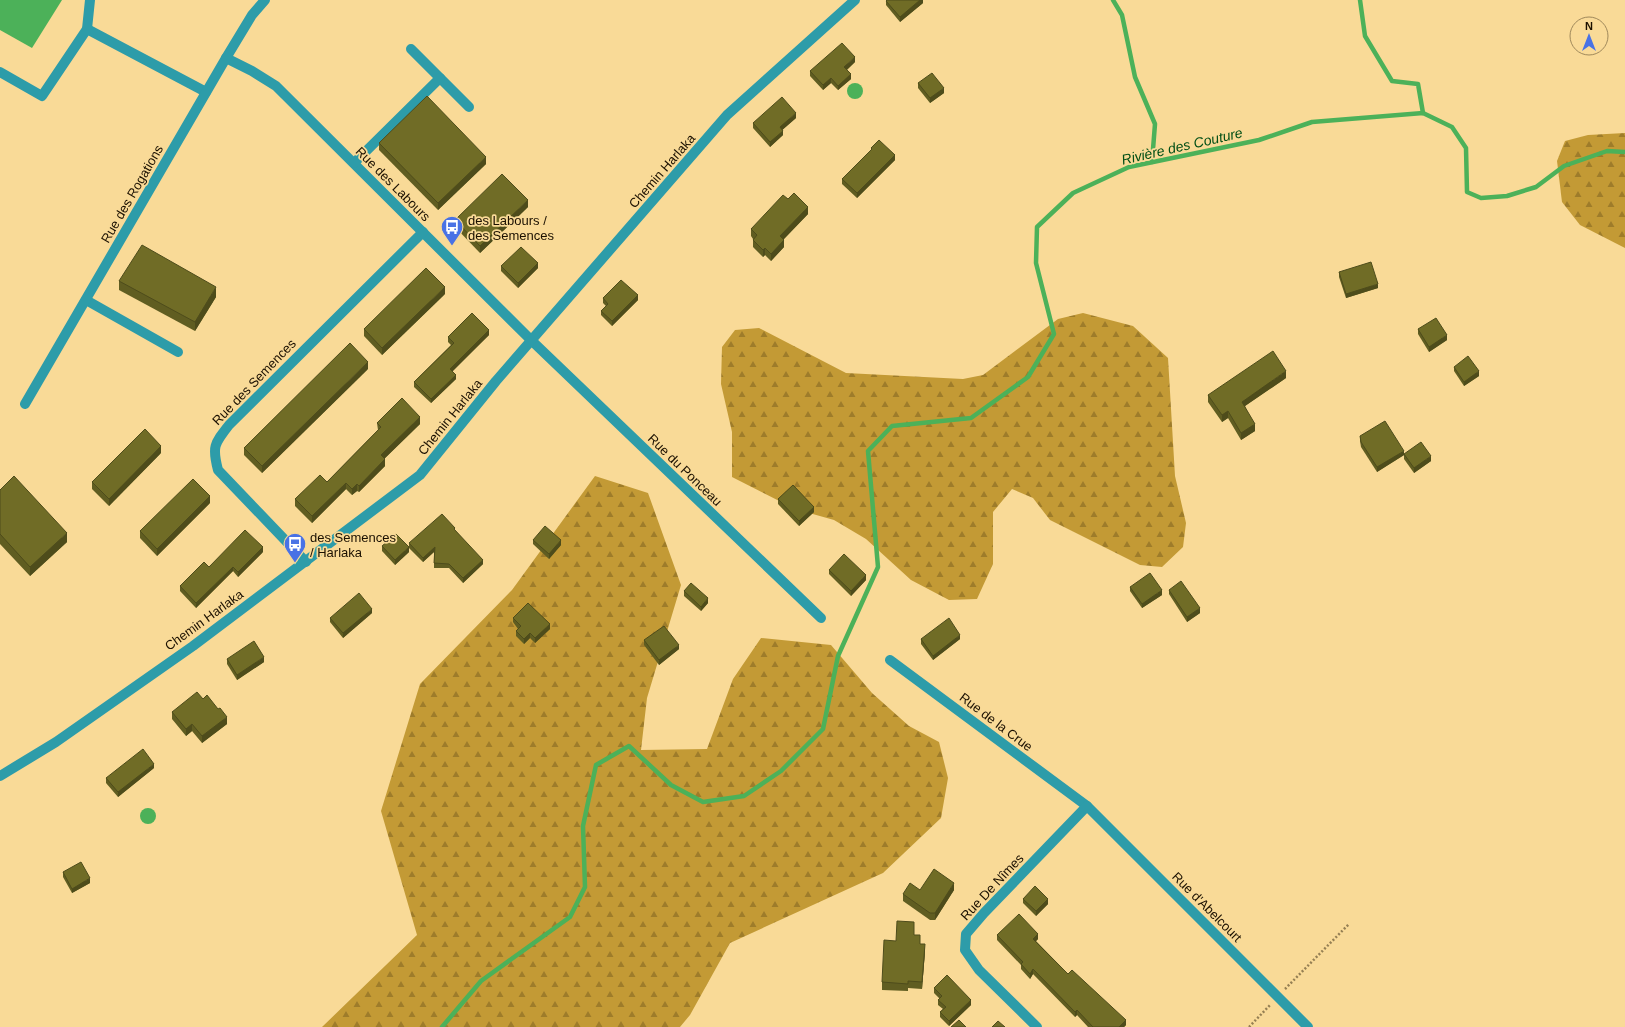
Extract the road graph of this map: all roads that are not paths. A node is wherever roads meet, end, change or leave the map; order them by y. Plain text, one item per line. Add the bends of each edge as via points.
1 (90, 0) edge
2 (265, 0) edge
3 (855, 0) edge
4 (87, 29) junction
5 (411, 49) dead end
6 (226, 58) junction
7 (0, 72) edge
8 (440, 78) junction
9 (206, 92) junction
10 (469, 107) dead end
11 (354, 164) junction
12 (422, 232) junction
13 (86, 300) junction
14 (532, 341) junction
15 (178, 352) dead end
16 (25, 404) dead end
17 (306, 562) junction
18 (821, 618) dead end
19 (890, 660) dead end
20 (0, 776) edge
21 (1087, 806) junction
22 (1037, 1027) edge
23 (1308, 1027) edge

1 - 4 street
2 - 6 street, Rue des Rogations via 252,15
3 - 14 street, Chemin Harlaka via 727,115
4 - 7 street via 42,96
4 - 9 street
5 - 8 street
6 - 9 street, Rue des Rogations
6 - 11 street, Rue des Labours via 276,86
8 - 10 street
8 - 11 street
9 - 13 street, Rue des Rogations
11 - 12 street, Rue des Labours
12 - 14 street, Rue des Labours
12 - 17 street, Rue des Semences via 218,439 214,454 218,470
13 - 15 street
13 - 16 street, Rue des Rogations
14 - 17 street, Chemin Harlaka via 420,475
14 - 18 street, Rue du Ponceau
17 - 20 street, Chemin Harlaka via 193,646 63,737
19 - 21 street, Rue de la Crue
21 - 22 street, Rue De Nîmes via 966,934 965,950 979,970
21 - 23 street, Rue d'Abelcourt

